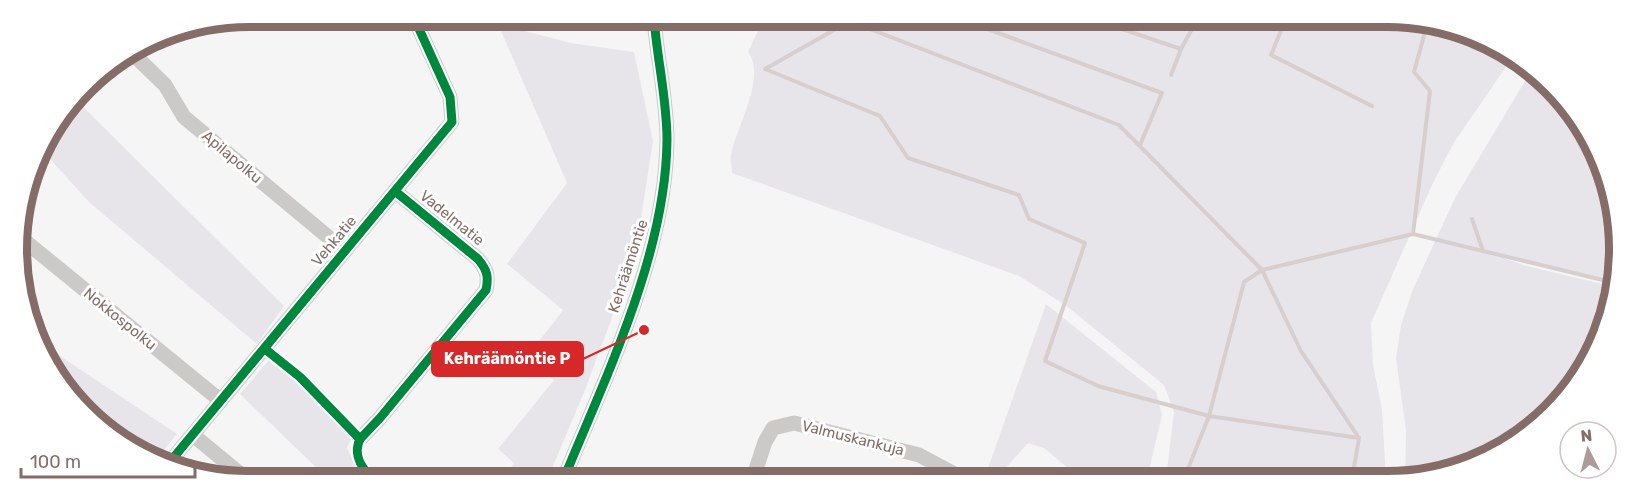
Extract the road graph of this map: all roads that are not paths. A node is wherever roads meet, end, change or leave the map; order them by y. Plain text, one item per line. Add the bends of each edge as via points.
1 (418, 27) edge
2 (655, 27) edge
3 (137, 58) edge
4 (396, 192) junction
5 (27, 243) edge
6 (345, 251) junction
7 (221, 401) junction
8 (193, 435) junction
9 (360, 439) dead end
10 (174, 457) edge
11 (236, 471) edge
12 (567, 471) edge
13 (755, 471) edge
14 (949, 471) edge

1 - 4 street, Vehkatie via 450,97 452,122
2 - 12 street, Kehräämöntie via 667,142 660,215 645,272
3 - 6 street, Apilapolku via 165,85 184,117
4 - 6 street, Vehkatie
4 - 9 street, Vadelmatie via 478,259 488,280 486,290
5 - 7 street, Nokkospolku
6 - 7 street, Vehkatie
7 - 8 street, Vehkatie
8 - 10 street, Vehkatie
8 - 11 street
13 - 14 street, Valmuskankuja via 773,428 794,423 919,455

